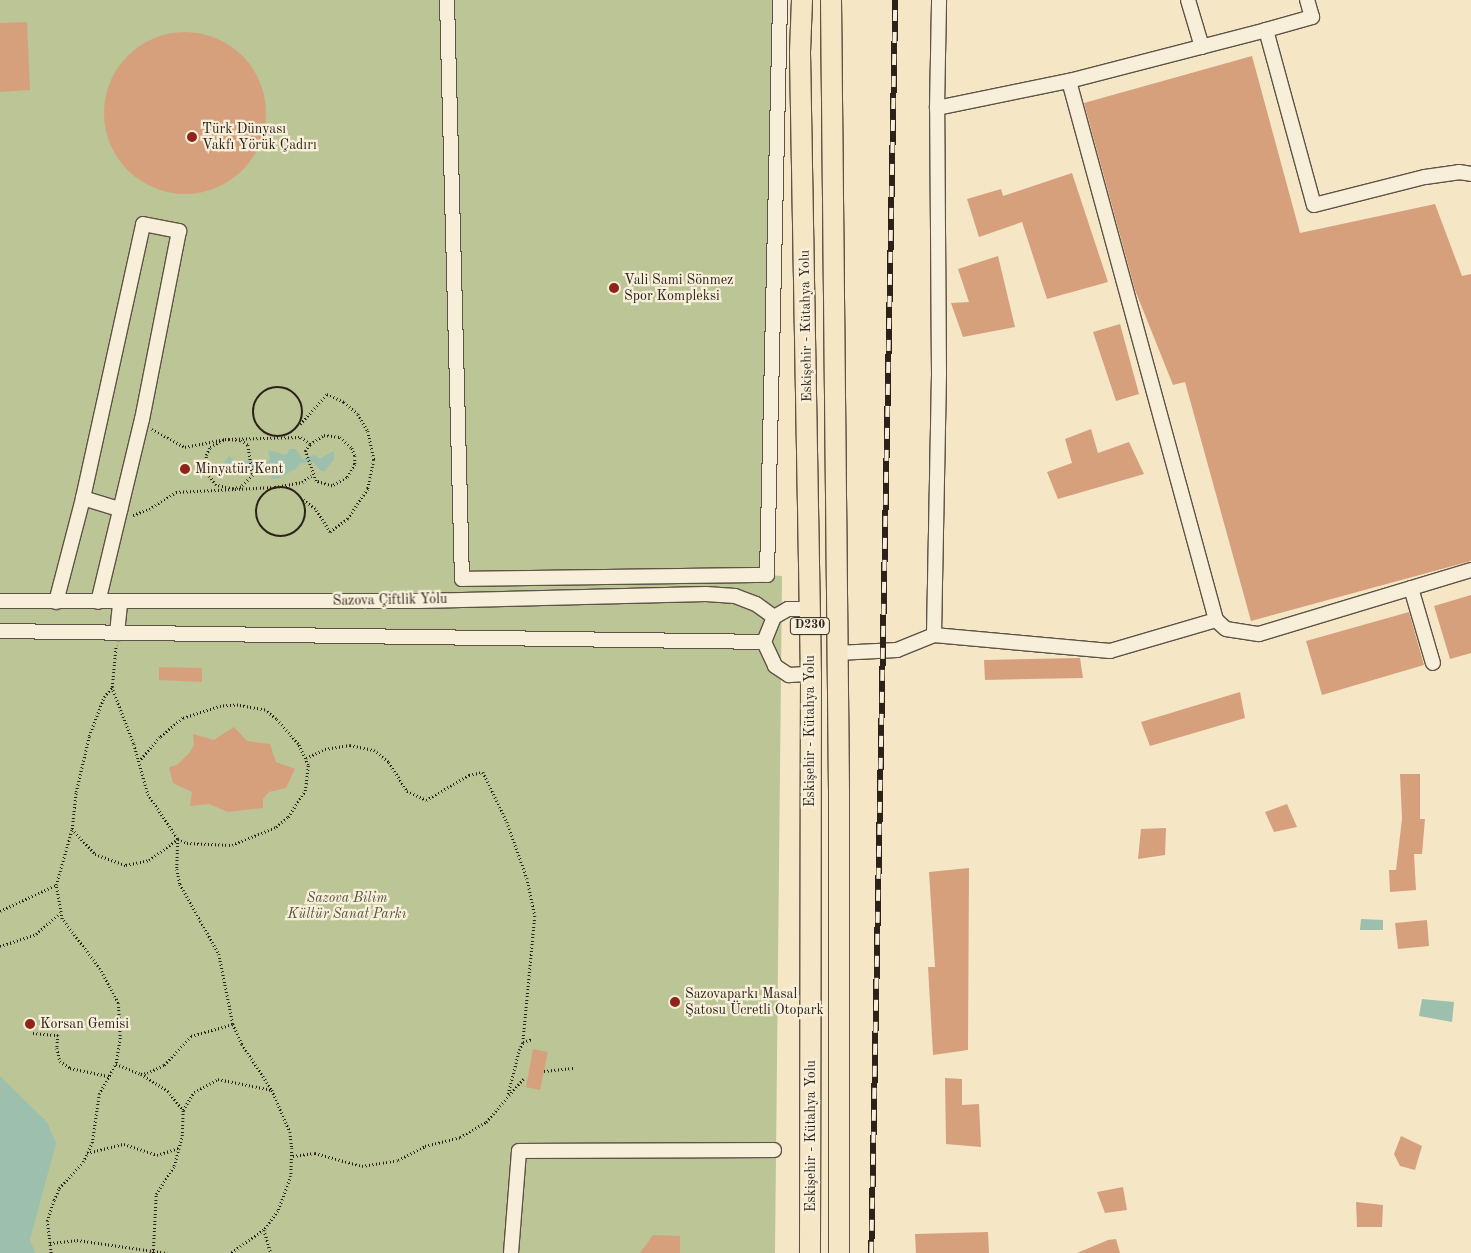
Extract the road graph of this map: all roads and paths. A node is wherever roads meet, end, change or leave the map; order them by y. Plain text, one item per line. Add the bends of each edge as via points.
1 (447, 0) edge
2 (780, 0) edge
3 (802, 0) edge
4 (831, 0) edge
5 (939, 0) edge
6 (1188, 0) edge
7 (1307, 0) edge
8 (1266, 30) junction
9 (1202, 47) junction
10 (1069, 81) junction
11 (937, 108) junction
12 (1471, 174) edge
13 (142, 420) junction
14 (300, 424) junction
15 (280, 438) junction
16 (225, 439) junction
17 (310, 444) junction
18 (311, 476) junction
19 (275, 487) junction
20 (233, 489) junction
21 (83, 498) junction
22 (303, 500) junction
23 (120, 509) junction
24 (1471, 570) edge
25 (1411, 588) junction
26 (0, 601) edge
27 (56, 602) junction
28 (98, 602) junction
29 (120, 602) junction
30 (810, 609) junction
31 (774, 617) junction
32 (1216, 620) junction
33 (0, 631) edge
34 (117, 633) junction
35 (934, 635) junction
36 (764, 642) junction
37 (837, 653) junction
38 (1433, 663) dead end
39 (811, 674) junction
40 (112, 687) junction
41 (306, 758) junction
42 (140, 761) junction
43 (72, 829) junction
44 (178, 839) junction
45 (56, 885) junction
46 (0, 911) edge
47 (60, 913) junction
48 (0, 946) edge
49 (233, 1024) junction
50 (33, 1034) dead end
51 (532, 1039) dead end
52 (523, 1042) junction
53 (116, 1064) junction
54 (575, 1068) dead end
55 (544, 1071) dead end
56 (141, 1074) junction
57 (110, 1076) junction
58 (523, 1079) dead end
59 (272, 1090) junction
60 (507, 1098) junction
61 (183, 1110) junction
62 (179, 1148) junction
63 (774, 1150) dead end
64 (87, 1153) junction
65 (293, 1156) junction
66 (264, 1230) junction
67 (49, 1243) junction
68 (153, 1252) edge
69 (51, 1253) edge
70 (167, 1253) edge
71 (231, 1253) edge
72 (271, 1253) edge
73 (510, 1253) edge
74 (810, 1253) edge
75 (840, 1253) edge

1 - 2 street via 462,579 767,575
3 - 30 highway, Eskişehir - Kütahya Yolu / D230 via 800,53
4 - 37 highway, Eskişehir - Kütahya Yolu / D230
5 - 11 street
6 - 9 street
7 - 8 street via 1312,17
8 - 9 street
8 - 12 street via 1314,205 1425,177 1459,172
9 - 10 street
10 - 11 street
10 - 32 street
11 - 35 street via 939,374
13 - 16 path via 168,440 185,447
13 - 21 street via 179,231 143,224
13 - 23 street
14 - 15 path via 289,435
14 - 15 path via 303,408 295,394 280,387 264,390 254,404 253,420 264,434
14 - 22 path via 327,394 344,402 358,414 368,431 374,460 373,475 363,497 348,519 330,532 315,509
15 - 16 path
15 - 17 path via 301,437
16 - 20 path via 210,447 206,472 216,485
16 - 20 path via 241,440 248,445 253,475 248,482
17 - 18 path via 306,456
17 - 18 path via 324,435 340,437 352,448 355,456 352,472 340,483 324,485
18 - 19 path via 302,482
19 - 20 path
19 - 22 path via 291,489
19 - 22 path via 261,496 255,512 261,528 267,533 284,537 299,530 306,516
20 - 23 path via 176,492 136,515
21 - 23 street
21 - 27 street
23 - 28 street
24 - 25 street
25 - 32 street via 1259,634 1226,629
25 - 38 street
26 - 27 street, Sazova Çiftlik Yolu
27 - 28 street, Sazova Çiftlik Yolu
28 - 29 street, Sazova Çiftlik Yolu
29 - 31 street, Sazova Çiftlik Yolu via 419,601 706,594 735,596 756,604
29 - 34 street
30 - 31 street via 788,609
30 - 39 highway, Eskişehir - Kütahya Yolu / D230
31 - 36 street
32 - 35 street via 1110,650
33 - 34 street
34 - 36 street
34 - 40 path
35 - 37 street via 890,651
36 - 39 street via 775,666 789,674
37 - 75 highway, Eskişehir - Kütahya Yolu / D230
39 - 74 highway, Eskişehir - Kütahya Yolu / D230
40 - 42 path
40 - 43 path via 104,697 89,736 76,792
41 - 42 path via 288,731 265,710 238,705 212,708 183,718 160,737
41 - 44 path via 305,791 288,817 276,827 232,845 187,843
41 - 52 path via 325,749 350,745 374,750 389,762 407,790 426,800 469,775 483,772 507,822 527,878 535,916
42 - 44 path via 148,794
43 - 44 path via 95,854 126,865 149,860
43 - 45 path
44 - 49 path via 180,884 219,954
45 - 46 path
45 - 47 path
47 - 48 path via 36,934
47 - 53 path via 100,968 118,1003 121,1021
49 - 56 path via 191,1036 164,1065
49 - 59 path
50 - 57 path via 58,1036 56,1048 60,1061 70,1068
51 - 52 path
52 - 60 path
53 - 56 path
53 - 57 path
54 - 55 path
56 - 61 path via 168,1091
57 - 64 path via 99,1094 92,1143
58 - 60 path
59 - 61 path via 218,1079 194,1092
59 - 65 path via 290,1132
60 - 65 path via 486,1122 460,1137 375,1166 340,1162 315,1153
61 - 62 path
62 - 64 path via 157,1155 124,1144
62 - 68 path via 174,1166 156,1194
63 - 73 street via 519,1152
64 - 67 path via 59,1188 48,1221
65 - 66 path via 285,1196
66 - 71 path
66 - 72 path
67 - 68 path via 77,1240
67 - 69 path
68 - 70 path

